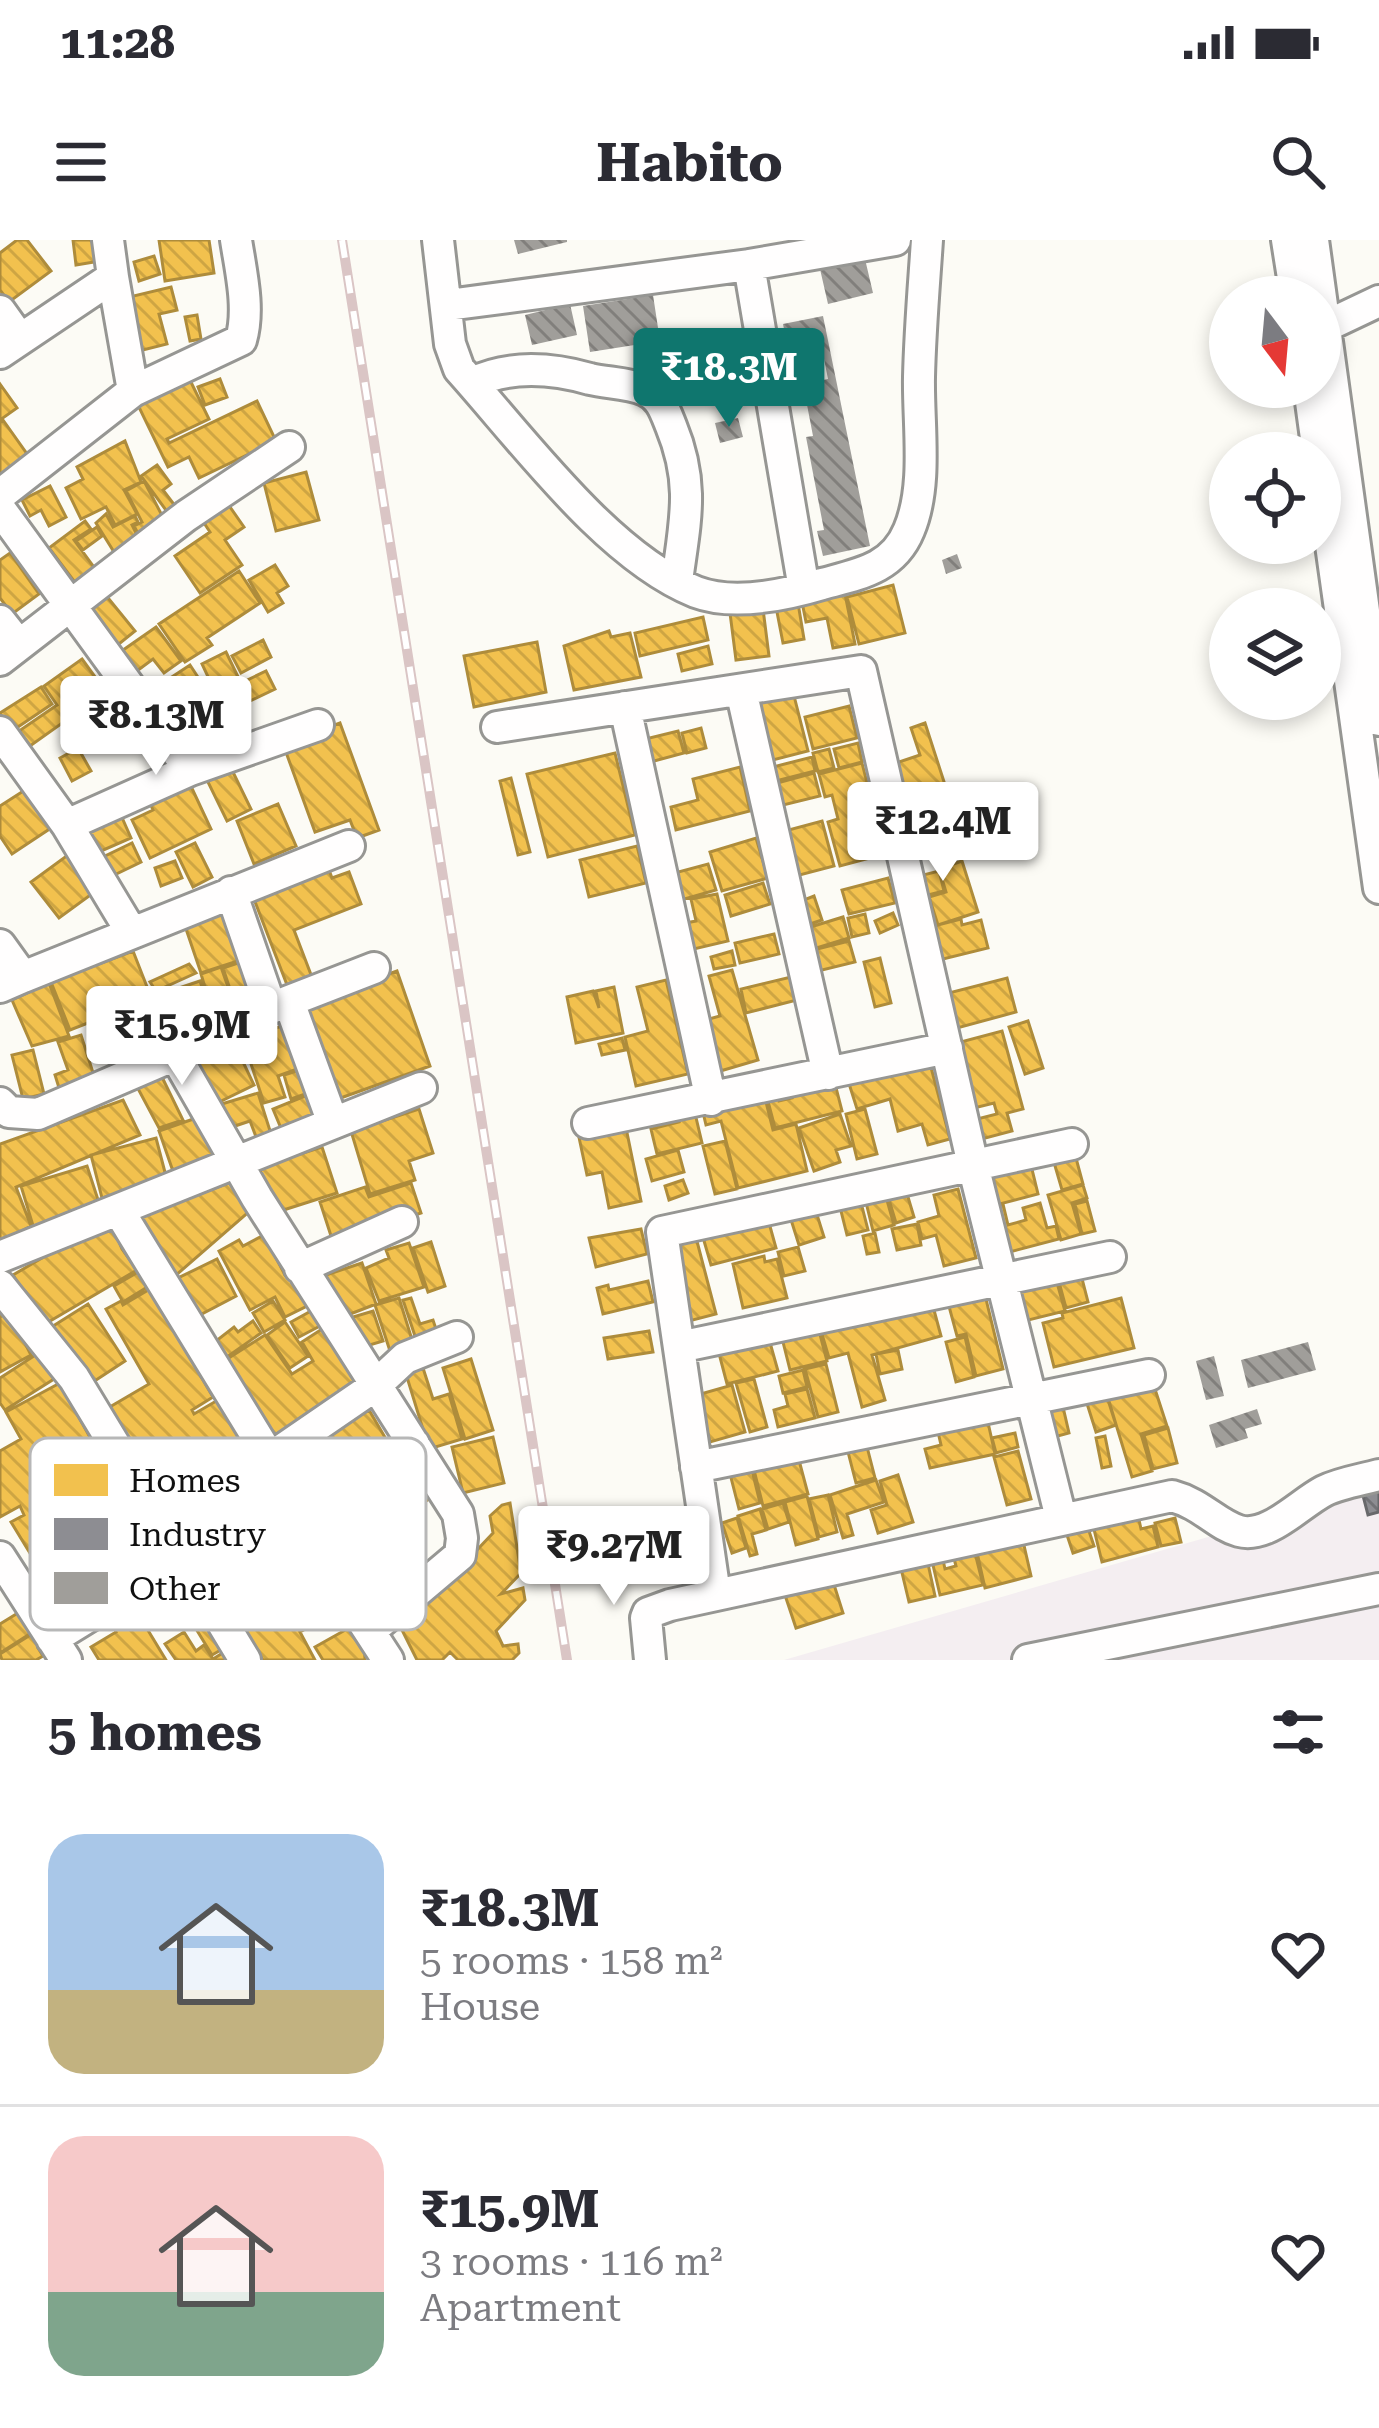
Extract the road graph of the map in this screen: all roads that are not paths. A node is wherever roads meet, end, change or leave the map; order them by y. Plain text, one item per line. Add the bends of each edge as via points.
1 (108, 240) edge
2 (236, 240) edge
3 (438, 240) edge
4 (895, 240) edge
5 (927, 240) edge
6 (1287, 240) edge
7 (1313, 240) edge
8 (711, 255) edge
9 (749, 265) junction
10 (1293, 276) edge
11 (1317, 276) edge
12 (113, 277) junction
13 (1379, 301) edge
14 (448, 305) junction
15 (0, 311) edge
16 (1341, 320) edge
17 (10, 346) edge
18 (472, 383) junction
19 (133, 391) junction
20 (1335, 408) edge
21 (289, 447) dead end
22 (0, 495) edge
23 (0, 509) edge
24 (1334, 564) edge
25 (677, 581) junction
26 (805, 589) junction
27 (72, 604) junction
28 (6, 642) edge
29 (1377, 682) edge
30 (741, 690) junction
31 (626, 707) junction
32 (1379, 720) edge
33 (318, 725) dead end
34 (497, 727) dead end
35 (0, 732) edge
36 (190, 770) junction
37 (67, 825) junction
38 (349, 846) dead end
39 (1379, 888) edge
40 (232, 892) junction
41 (132, 933) junction
42 (0, 944) edge
43 (374, 968) dead end
44 (12, 982) edge
45 (280, 1005) junction
46 (947, 1048) junction
47 (175, 1055) junction
48 (828, 1074) junction
49 (421, 1088) dead end
50 (711, 1100) junction
51 (0, 1103) edge
52 (333, 1123) junction
53 (588, 1123) dead end
54 (1072, 1144) dead end
55 (236, 1161) junction
56 (974, 1165) junction
57 (119, 1211) junction
58 (402, 1222) dead end
59 (0, 1257) edge
60 (1111, 1257) dead end
61 (300, 1268) junction
62 (1002, 1281) junction
63 (0, 1286) edge
64 (458, 1337) dead end
65 (679, 1347) junction
66 (1149, 1375) dead end
67 (375, 1386) junction
68 (1031, 1398) junction
69 (110, 1438) edge
70 (258, 1438) edge
71 (299, 1438) edge
72 (410, 1438) edge
73 (426, 1463) edge
74 (696, 1467) junction
75 (1379, 1475) edge
76 (1061, 1518) junction
77 (0, 1557) edge
78 (426, 1583) edge
79 (1379, 1589) edge
80 (715, 1594) junction
81 (30, 1604) edge
82 (86, 1630) edge
83 (226, 1630) edge
84 (370, 1630) edge
85 (1136, 1649) edge
86 (59, 1650) edge
87 (245, 1660) edge
88 (388, 1660) edge
89 (650, 1660) edge
90 (1028, 1660) edge

1 - 12 street
2 - 19 street via 241,340
3 - 14 street
4 - 9 street
5 - 26 street via 918,505 896,556
6 - 10 street
7 - 11 street
8 - 9 street
8 - 14 street
9 - 26 street
12 - 17 street
12 - 19 street
13 - 16 street
14 - 18 street via 450,344
15 - 17 street
18 - 25 street via 631,555
18 - 25 street via 518,370 565,372 661,401 685,459 689,495
19 - 22 street
20 - 29 street
21 - 27 street
23 - 27 street
24 - 39 street
25 - 26 street via 731,599
27 - 28 street
27 - 36 street
29 - 32 street
30 - 31 street
30 - 46 street via 861,671
30 - 48 street
31 - 34 street
31 - 50 street
33 - 36 street
35 - 37 street
36 - 37 street
37 - 41 street
38 - 40 street
40 - 41 street
40 - 45 street
41 - 44 street
42 - 44 street
43 - 45 street
45 - 47 street
45 - 52 street
46 - 48 street
46 - 56 street
47 - 51 street via 38,1114 9,1112
47 - 55 street
48 - 50 street
49 - 52 street
50 - 53 street
52 - 55 street
54 - 56 street
55 - 57 street
55 - 61 street
56 - 62 street
56 - 65 street via 662,1232
57 - 59 street
57 - 70 street
58 - 61 street
60 - 62 street
61 - 67 street
62 - 65 street
62 - 68 street
63 - 69 street via 74,1378
64 - 67 street via 406,1358
65 - 74 street
66 - 68 street
67 - 71 street
67 - 72 street
68 - 74 street
68 - 76 street
73 - 78 street via 458,1514 462,1538 460,1555
74 - 80 street
75 - 76 street via 1327,1489 1249,1533 1172,1496
76 - 80 street
77 - 81 street
79 - 85 street
80 - 89 street via 648,1613
82 - 86 street
83 - 87 street
84 - 88 street
85 - 90 street

